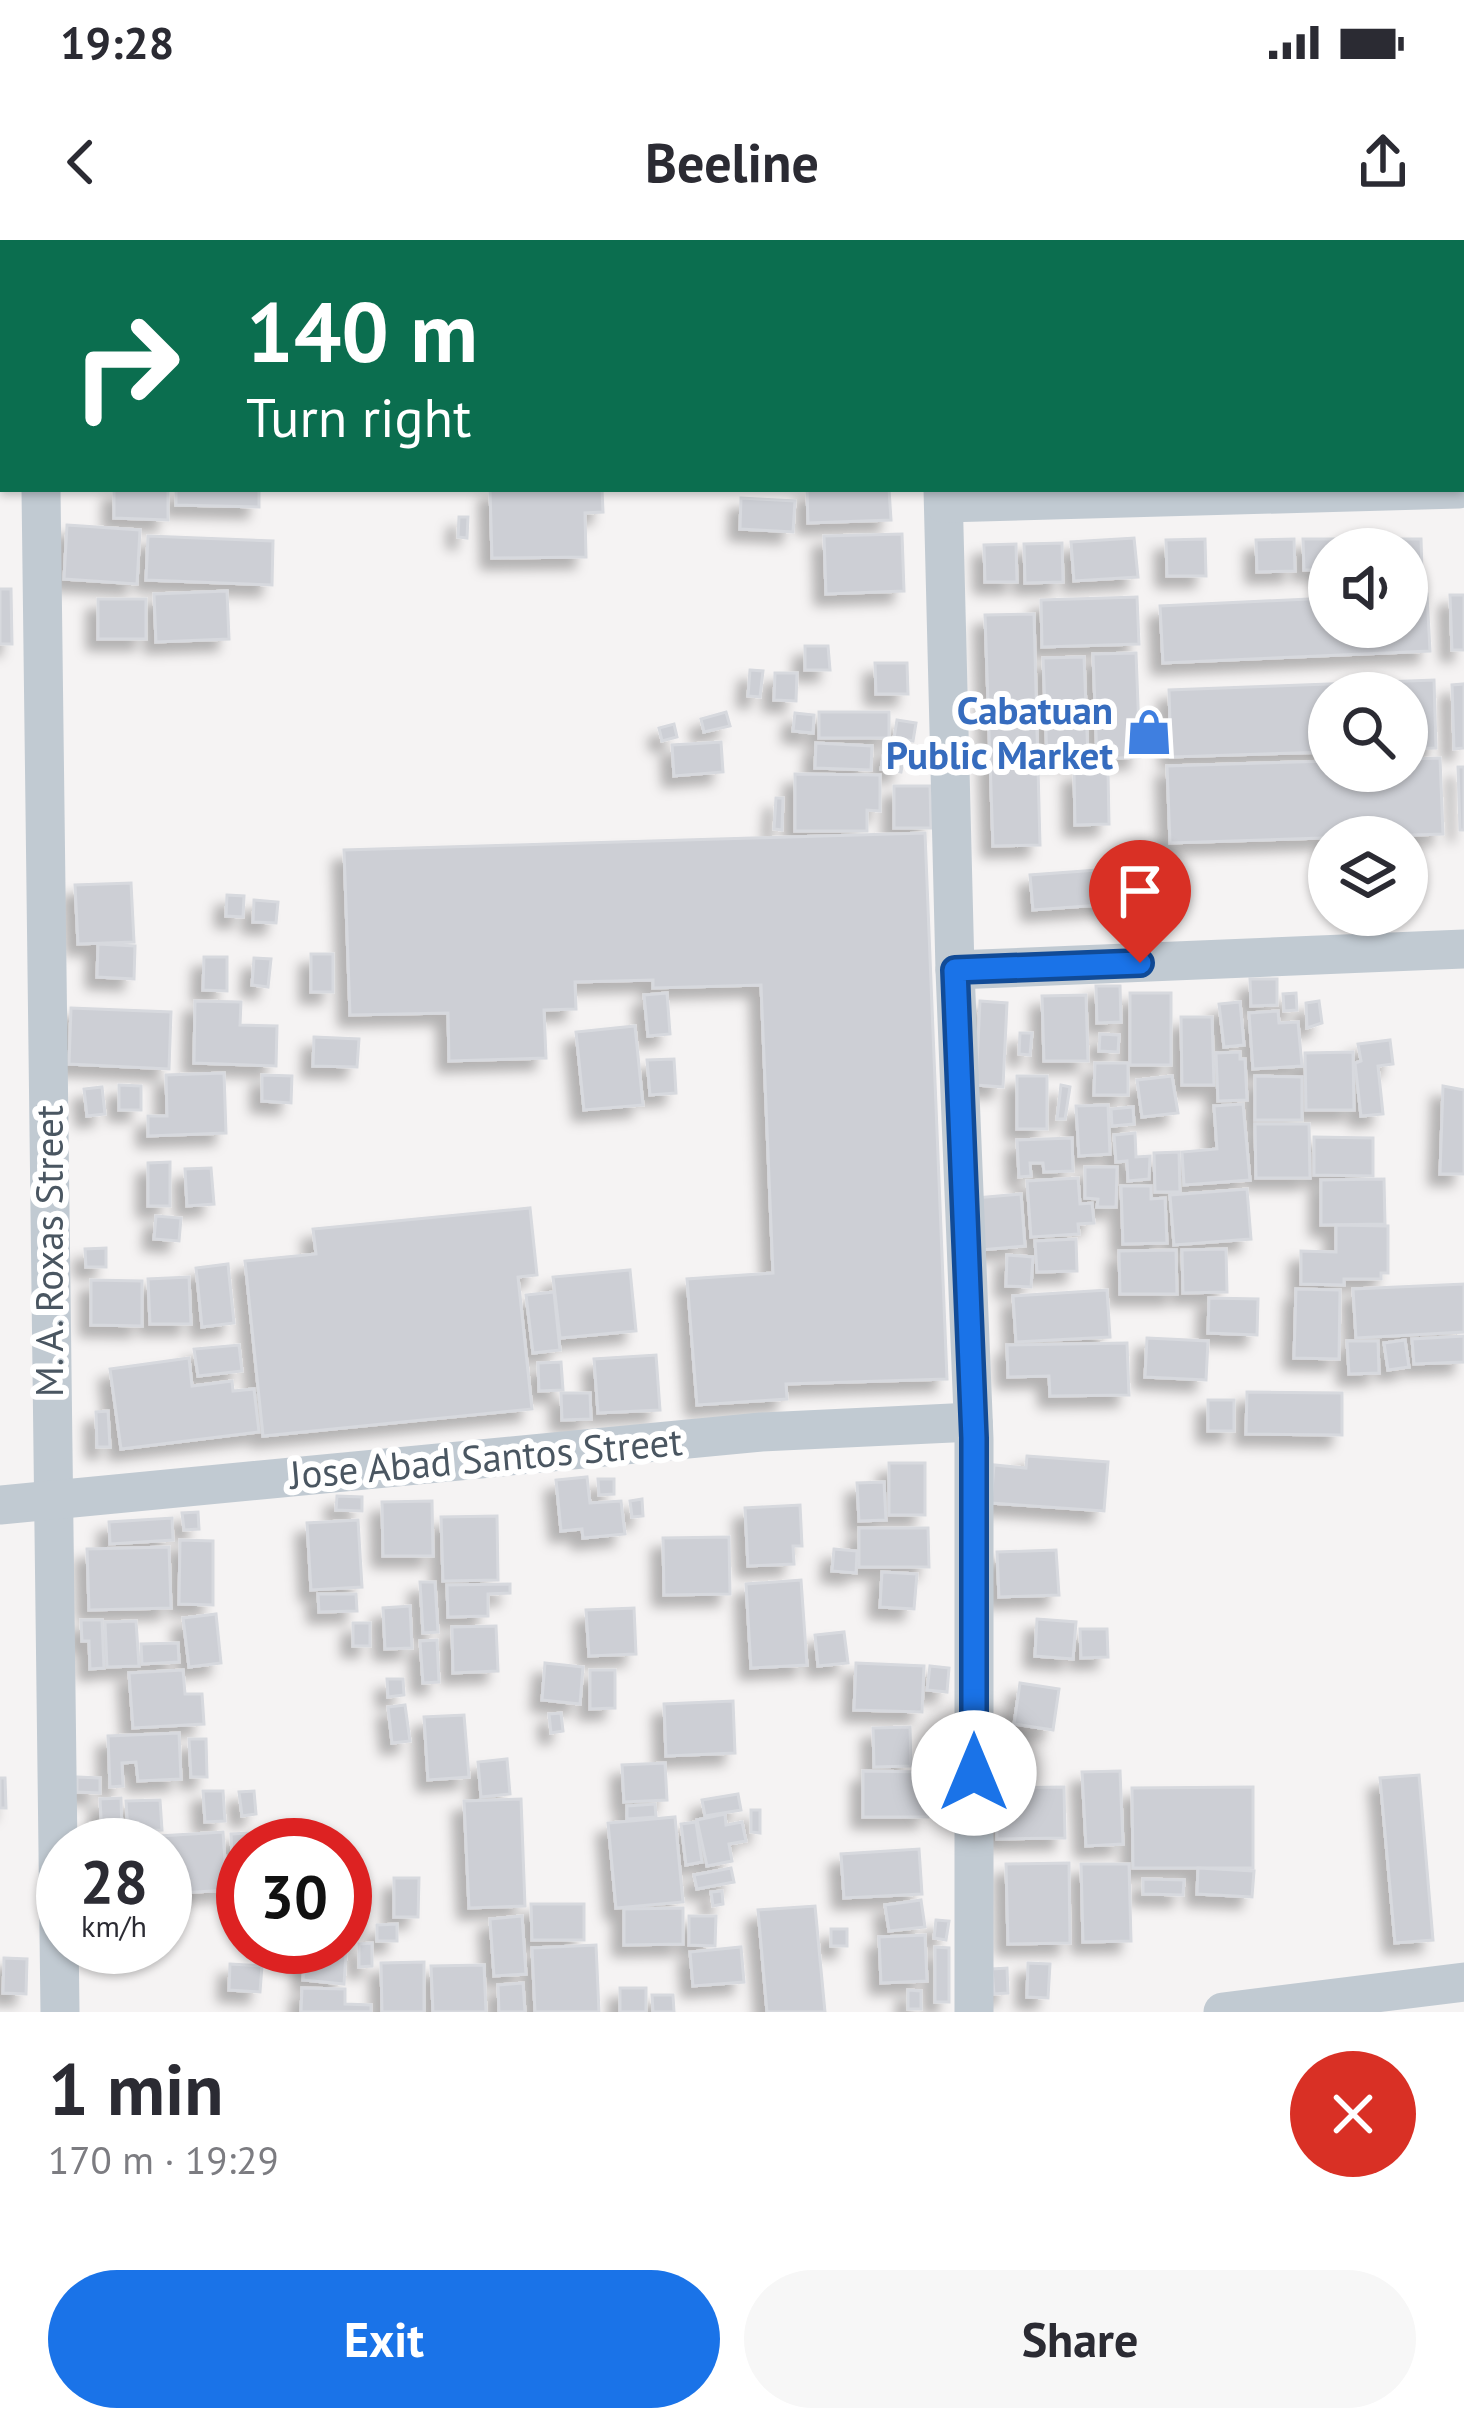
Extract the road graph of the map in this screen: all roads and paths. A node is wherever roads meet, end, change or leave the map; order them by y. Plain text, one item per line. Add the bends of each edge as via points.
1 (40, 492) edge
2 (1240, 492) edge
3 (943, 496) edge
4 (1464, 950) edge
5 (955, 970) junction
6 (973, 1422) junction
7 (51, 1499) junction
8 (0, 1505) edge
9 (1464, 1982) edge
10 (60, 2012) edge
11 (974, 2012) edge
12 (1223, 2012) edge

1 - 7 street, M. A. Roxas Street
2 - 3 street
3 - 5 street
4 - 5 street
5 - 6 street
6 - 7 street, Jose Abad Santos Street via 761,1432
6 - 11 street
7 - 8 street, Jose Abad Santos Street
7 - 10 street, M. A. Roxas Street
9 - 12 street

